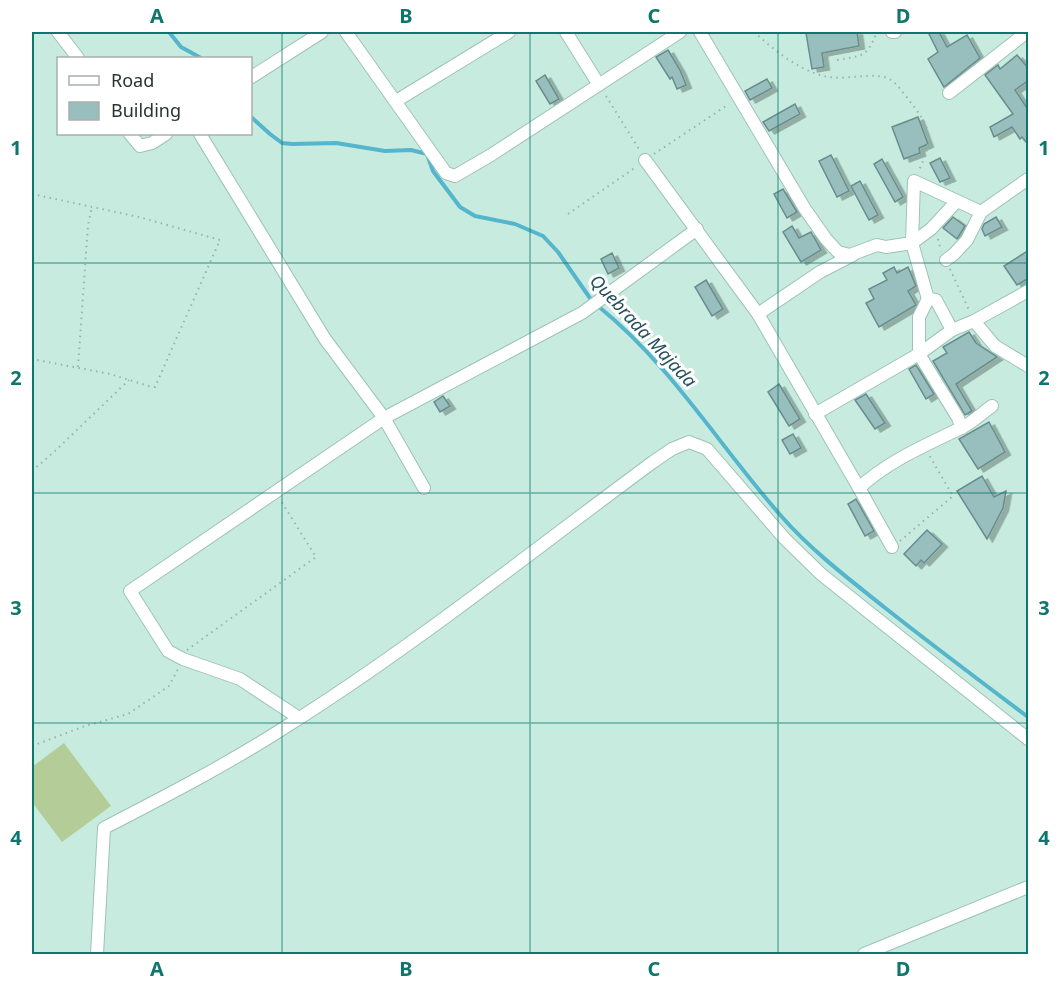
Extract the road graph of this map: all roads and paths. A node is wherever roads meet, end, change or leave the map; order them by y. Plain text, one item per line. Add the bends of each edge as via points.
1 (58, 32) edge
2 (322, 32) edge
3 (346, 32) edge
4 (509, 32) edge
5 (566, 32) edge
6 (681, 32) edge
7 (700, 32) edge
8 (754, 32) edge
9 (877, 32) edge
10 (1027, 32) edge
11 (77, 57) edge
12 (837, 60) dead end
13 (252, 77) edge
14 (599, 86) junction
15 (949, 93) dead end
16 (739, 98) junction
17 (396, 101) junction
18 (131, 135) edge
19 (164, 135) edge
20 (201, 135) edge
21 (645, 159) junction
22 (1029, 179) edge
23 (914, 181) junction
24 (32, 194) edge
25 (957, 202) junction
26 (92, 207) junction
27 (981, 212) junction
28 (568, 214) dead end
29 (935, 225) junction
30 (697, 229) junction
31 (912, 243) junction
32 (854, 255) junction
33 (946, 260) junction
34 (1029, 291) edge
35 (928, 299) junction
36 (758, 314) junction
37 (974, 321) junction
38 (952, 330) junction
39 (919, 354) junction
40 (32, 359) edge
41 (1029, 366) edge
42 (78, 367) junction
43 (129, 380) junction
44 (992, 406) dead end
45 (815, 414) junction
46 (384, 418) junction
47 (962, 428) junction
48 (923, 445) junction
49 (32, 471) edge
50 (424, 488) dead end
51 (859, 488) junction
52 (275, 491) junction
53 (892, 547) joint
54 (183, 658) junction
55 (299, 718) junction
56 (1029, 739) edge
57 (32, 746) edge
58 (1029, 887) edge
59 (97, 954) edge
60 (864, 954) edge

1 - 11 street
2 - 13 street
3 - 17 street
4 - 17 street
5 - 14 street
6 - 14 street
7 - 16 street
8 - 23 path via 781,53 824,76 883,77 896,84 927,129 927,153
9 - 12 path via 870,49
10 - 15 street
14 - 17 street via 455,176 446,173
14 - 21 path
16 - 21 path
16 - 32 street via 818,229 838,252
18 - 19 street via 140,146
20 - 46 street via 325,339
21 - 28 path
21 - 30 street
22 - 27 street
23 - 25 street
23 - 31 street
24 - 26 path
25 - 27 street
25 - 29 street
26 - 42 path
26 - 43 path via 220,240 155,387
27 - 33 street via 967,240
29 - 31 street
29 - 33 path
30 - 36 street
30 - 46 street via 589,309
31 - 32 street via 877,245
31 - 35 street
32 - 36 street via 820,272
33 - 37 path
34 - 37 street
35 - 38 street via 936,300
35 - 39 street via 919,317
36 - 45 street
37 - 38 street
37 - 41 street via 995,346
38 - 39 street
39 - 45 street
39 - 47 street
40 - 42 path
42 - 43 path
43 - 49 path
44 - 47 street
45 - 51 street
46 - 50 street
46 - 52 street
47 - 48 street
48 - 51 street
48 - 53 path via 953,496
51 - 53 street
52 - 54 path via 316,556 188,647
52 - 54 street via 130,591 168,651
54 - 55 street via 240,679
54 - 57 path via 170,686 128,714
55 - 56 street via 393,655 653,462 689,442 707,449 784,538 821,574
55 - 59 street via 204,777 104,828
58 - 60 street

